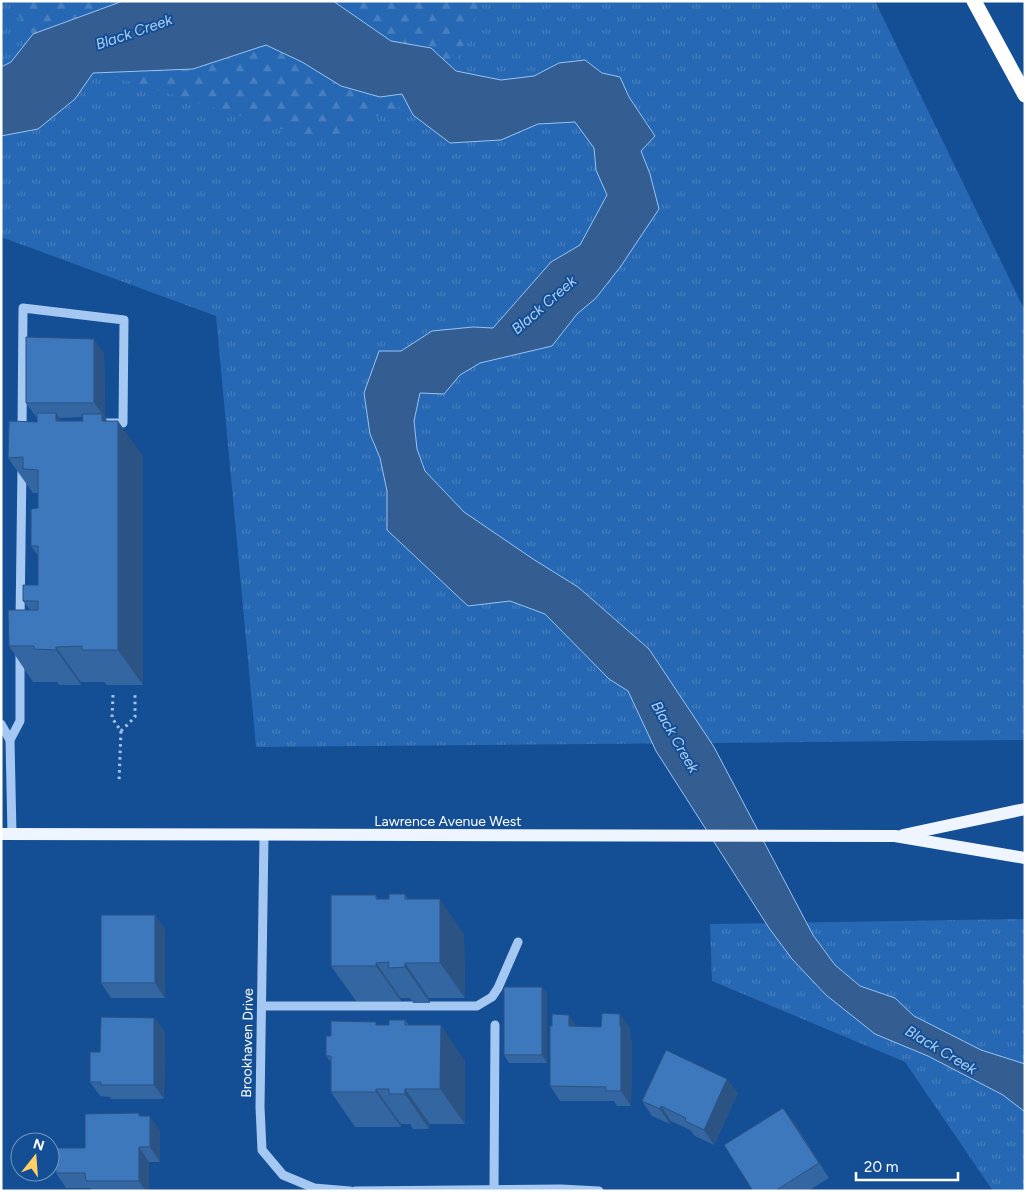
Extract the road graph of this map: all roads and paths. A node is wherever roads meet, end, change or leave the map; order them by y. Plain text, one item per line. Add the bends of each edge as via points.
1 (974, 1) edge
2 (1025, 95) edge
3 (96, 423) edge
4 (22, 444) edge
5 (22, 454) edge
6 (20, 632) edge
7 (20, 642) edge
8 (135, 693) dead end
9 (113, 695) dead end
10 (1, 724) edge
11 (121, 731) junction
12 (10, 740) junction
13 (119, 782) dead end
14 (1025, 809) edge
15 (7, 834) edge
16 (264, 835) junction
17 (895, 836) junction
18 (1025, 858) edge
19 (518, 942) dead end
20 (262, 1006) junction
21 (495, 1026) dead end
22 (494, 1190) edge
23 (350, 1191) edge
24 (355, 1191) edge
25 (599, 1191) edge

1 - 2 highway
3 - 4 street via 123,423 124,320 23,308 27,424
5 - 6 street
7 - 12 street via 20,721
8 - 11 path via 135,717
9 - 11 path via 112,718
10 - 12 street
11 - 13 path
12 - 15 street
14 - 17 main road, Lawrence Avenue West
15 - 16 main road, Lawrence Avenue West
16 - 17 main road, Lawrence Avenue West
16 - 20 street, Brookhaven Drive
17 - 18 main road, Lawrence Avenue West
19 - 20 street via 498,988 492,997 477,1006
20 - 23 street, Brookhaven Drive via 262,1150 283,1175 314,1188
21 - 22 street
22 - 24 street
22 - 25 street

